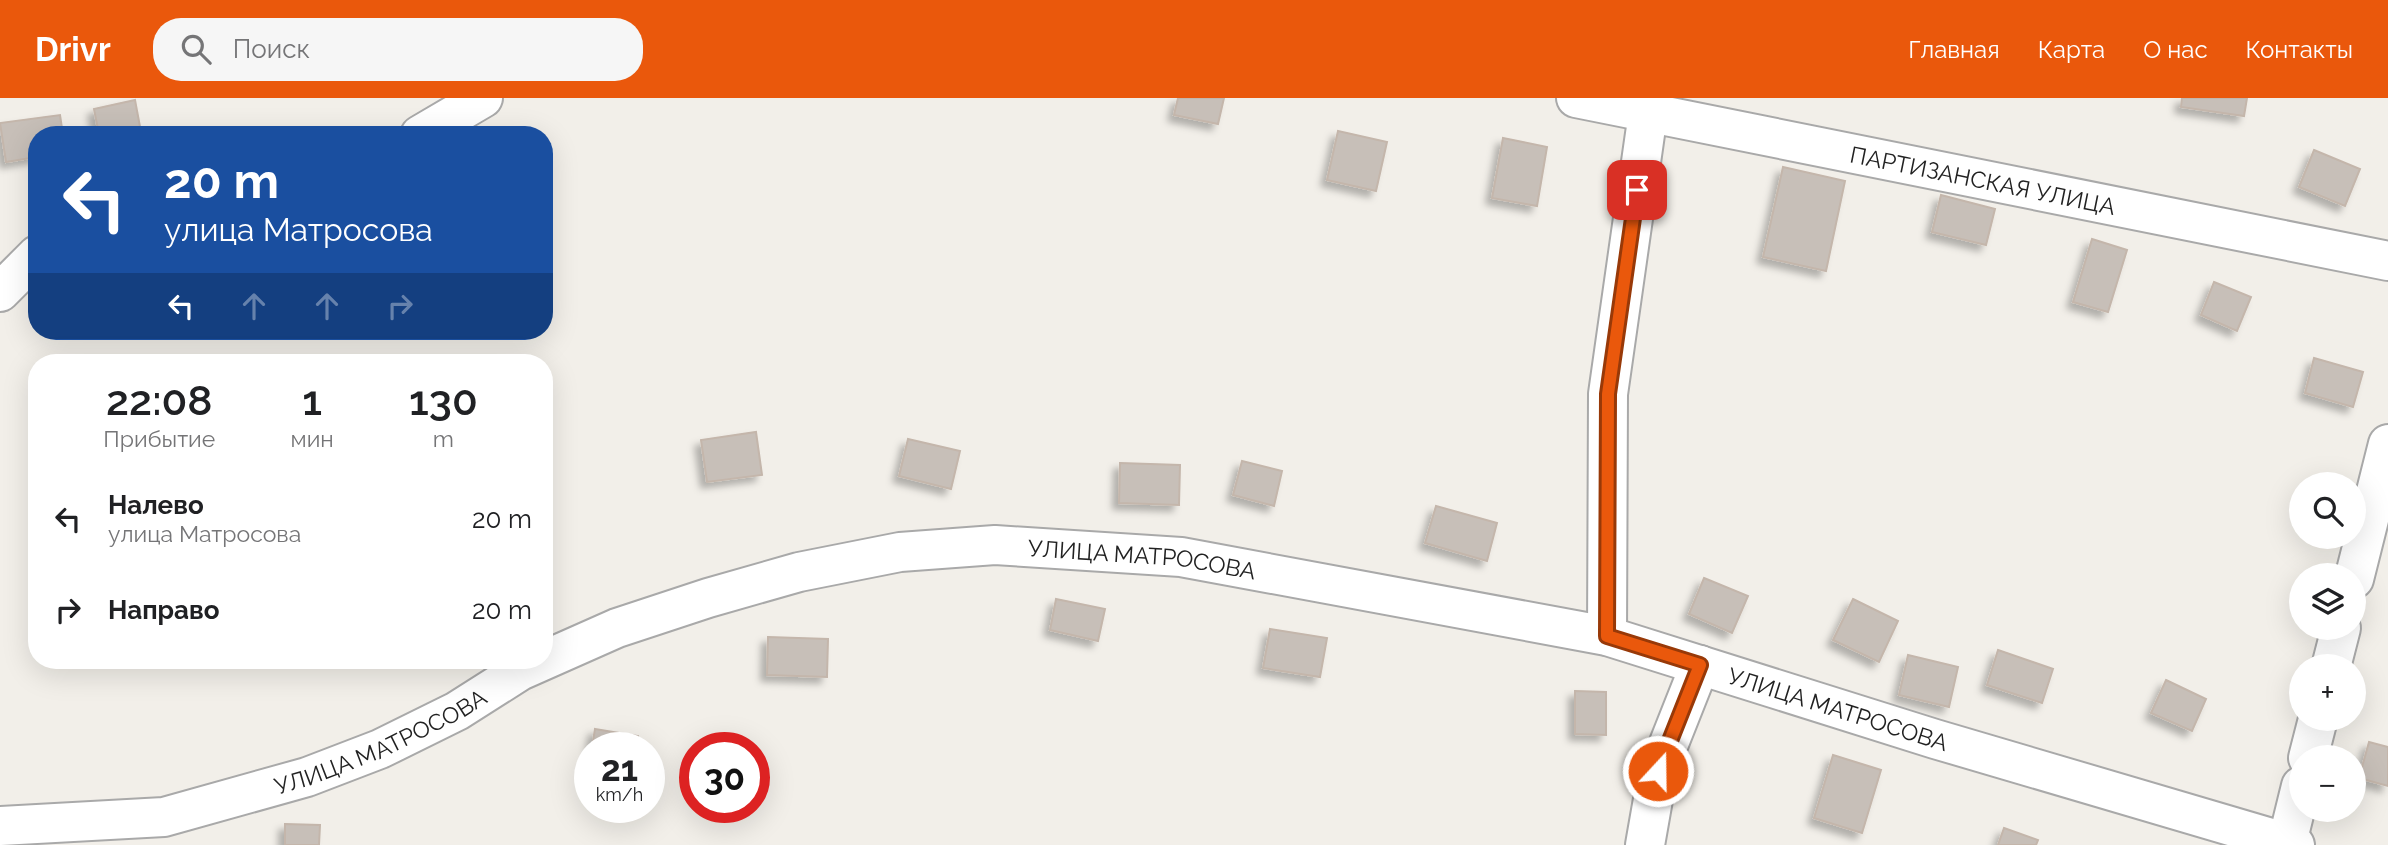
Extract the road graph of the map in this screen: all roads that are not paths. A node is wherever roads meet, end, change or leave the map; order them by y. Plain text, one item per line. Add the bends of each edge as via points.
1 (483, 98) edge
2 (1576, 98) edge
3 (1648, 113) junction
4 (435, 126) edge
5 (2388, 261) edge
6 (28, 264) edge
7 (1, 289) edge
8 (2388, 444) edge
9 (2358, 563) edge
10 (1607, 636) junction
11 (553, 656) edge
12 (1700, 665) junction
13 (525, 669) edge
14 (2295, 822) edge
15 (0, 826) edge
16 (2291, 844) edge
17 (1645, 845) edge

1 - 4 street
2 - 3 street, ПАРТИЗАНСКАЯ УЛИЦА
3 - 5 street, ПАРТИЗАНСКАЯ УЛИЦА
3 - 10 street via 1608,394
6 - 7 street
8 - 9 street
10 - 11 street, УЛИЦА МАТРОСОВА via 1181,557 995,545 900,552 799,572 617,628
10 - 12 street, УЛИЦА МАТРОСОВА
12 - 16 street, УЛИЦА МАТРОСОВА
12 - 17 street via 1658,771
13 - 15 street, УЛИЦА МАТРОСОВА via 457,711 380,750 307,778 164,817
14 - 16 street

